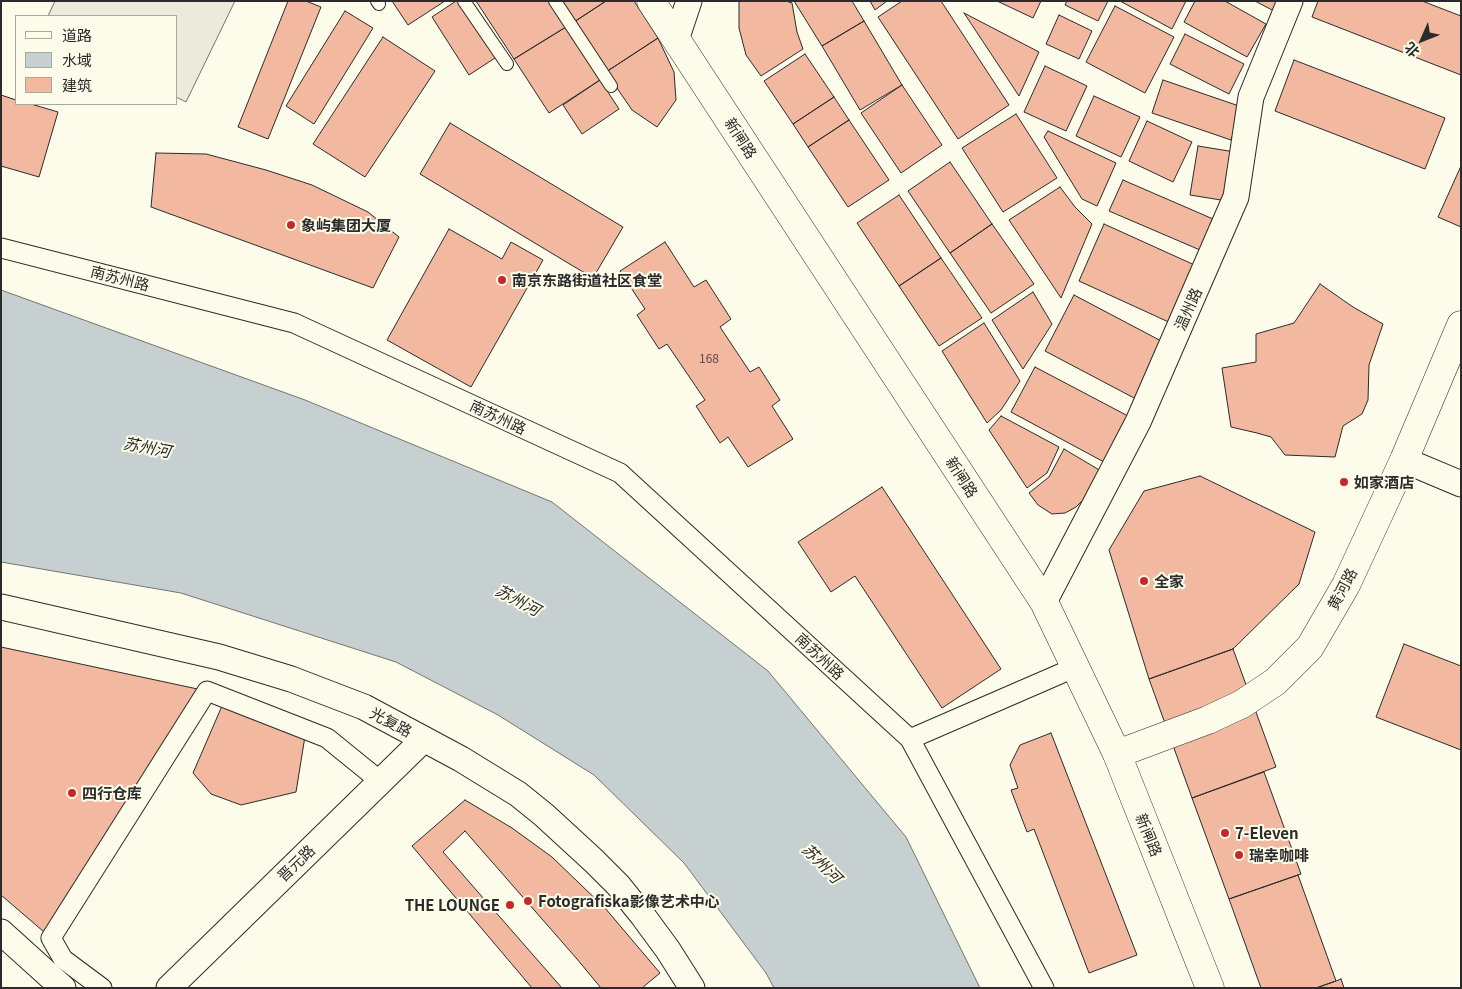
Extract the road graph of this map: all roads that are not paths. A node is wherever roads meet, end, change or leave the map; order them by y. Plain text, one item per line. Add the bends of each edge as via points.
1 (464, 1) edge
2 (555, 1) edge
3 (651, 1) edge
4 (689, 1) edge
5 (1290, 1) edge
6 (676, 40) junction
7 (507, 64) dead end
8 (610, 86) dead end
9 (1, 248) edge
10 (1461, 325) edge
11 (1404, 460) junction
12 (1461, 484) edge
13 (1044, 602) junction
14 (1, 607) edge
15 (1076, 667) junction
16 (424, 739) junction
17 (910, 739) junction
18 (1117, 754) junction
19 (380, 781) junction
20 (1, 932) edge
21 (63, 988) edge
22 (102, 988) edge
23 (169, 988) edge
24 (692, 988) edge
25 (1044, 988) edge
26 (1210, 988) edge

1 - 7 lane
2 - 8 lane
3 - 6 main road, 新闸路
4 - 6 street
5 - 13 street, 温州路 via 1251,96 1236,198 1138,422
6 - 13 main road, 新闸路
9 - 17 street, 南苏州路 via 294,323 620,473
10 - 11 main road, 黄河路
11 - 12 street
11 - 18 main road, 黄河路 via 1346,585 1310,647 1274,682 1242,704
13 - 15 main road, 新闸路
14 - 16 street, 光复路 via 254,667 364,707
15 - 17 street
15 - 18 main road, 新闸路
16 - 19 street
16 - 24 street, 光复路 via 518,794 570,838 618,885 668,950
17 - 25 street, 南苏州路
18 - 26 main road, 新闸路
19 - 22 street via 327,738 208,691 50,938 64,959
19 - 23 street
20 - 21 street

